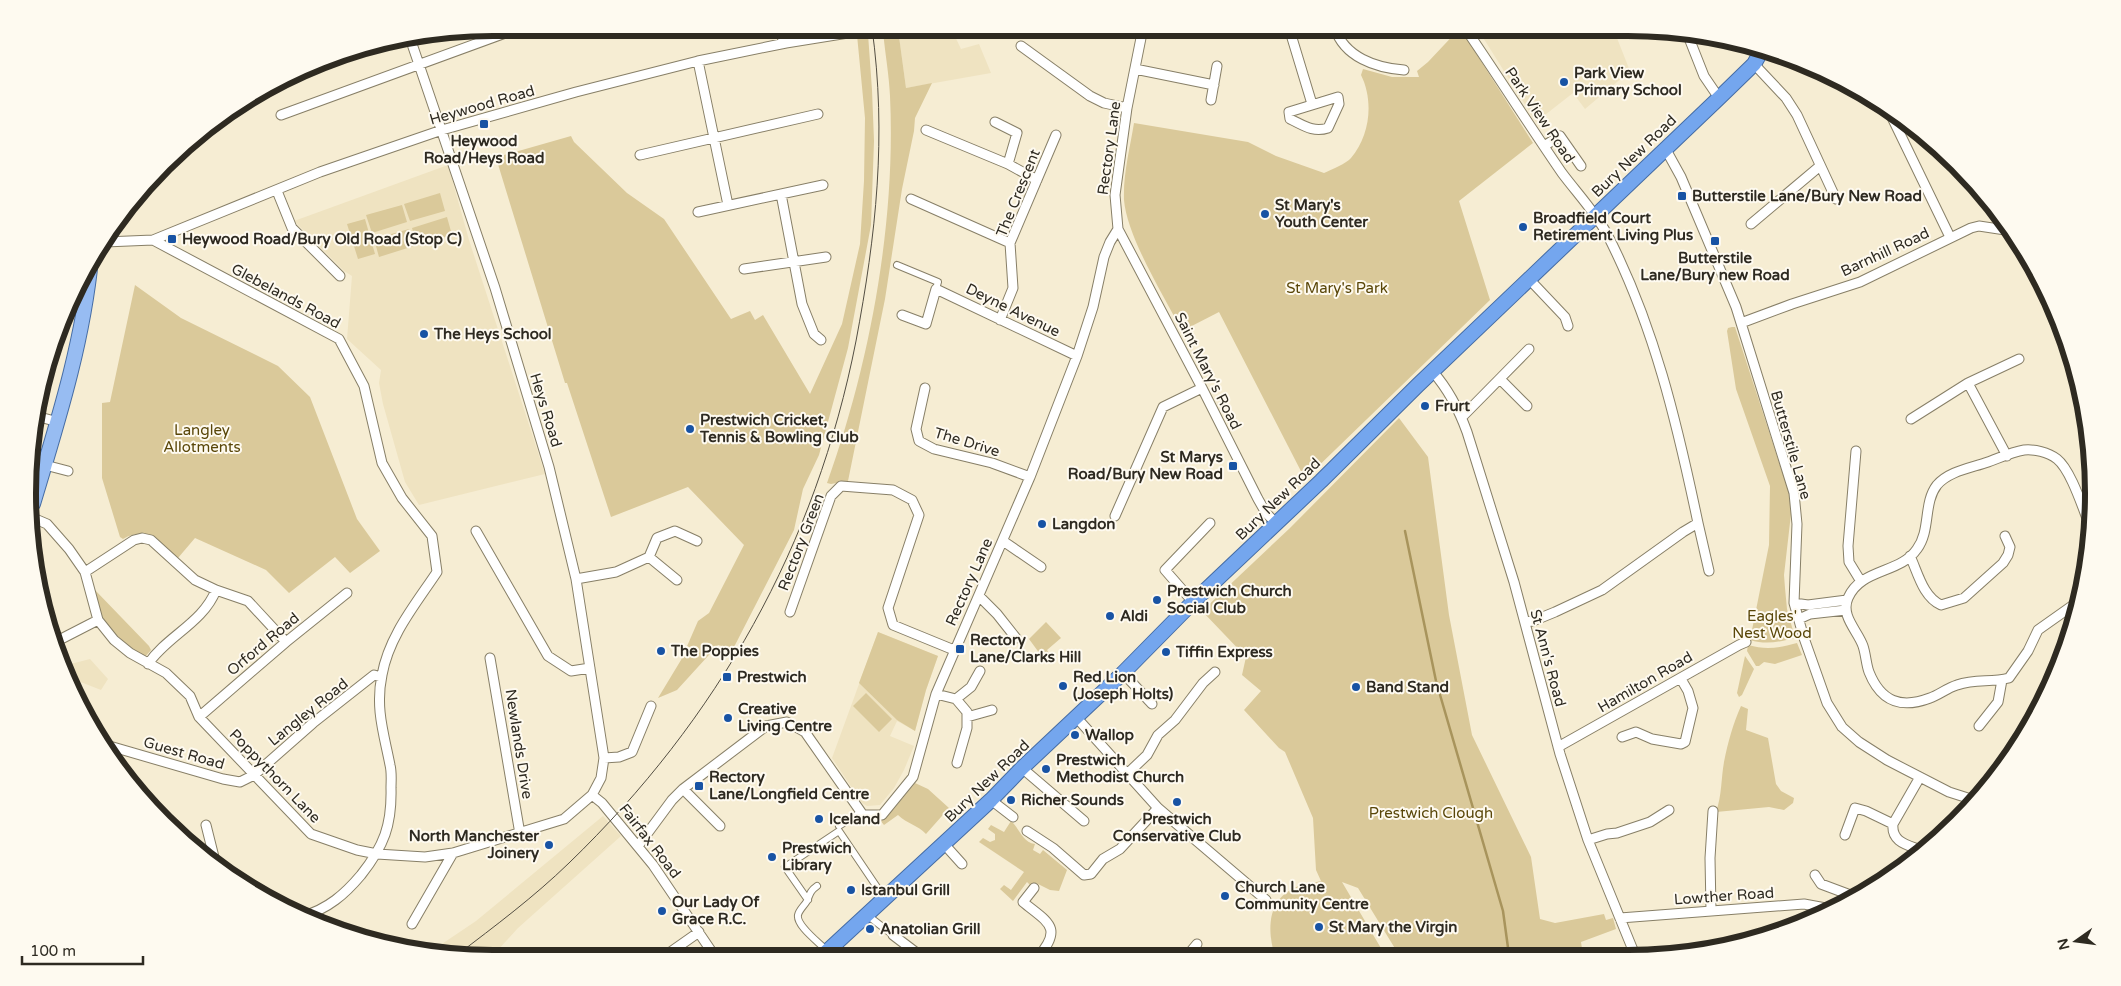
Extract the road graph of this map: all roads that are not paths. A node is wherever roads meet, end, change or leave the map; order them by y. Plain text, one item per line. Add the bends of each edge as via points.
1 (497, 36) edge
2 (781, 36) edge
3 (809, 36) edge
4 (1141, 36) edge
5 (1291, 36) edge
6 (1337, 36) edge
7 (1471, 36) edge
8 (1690, 40) edge
9 (786, 43) junction
10 (412, 44) edge
11 (1021, 46) dead end
12 (1757, 58) edge
13 (698, 61) junction
14 (419, 64) junction
15 (1217, 66) dead end
16 (1135, 69) junction
17 (1404, 70) dead end
18 (1214, 85) junction
19 (1719, 98) junction
20 (1211, 100) dead end
21 (1312, 104) junction
22 (1127, 108) junction
23 (818, 114) dead end
24 (282, 115) dead end
25 (995, 122) dead end
26 (1894, 122) edge
27 (442, 130) junction
28 (926, 130) dead end
29 (1056, 135) dead end
30 (714, 138) junction
31 (1544, 146) junction
32 (1665, 148) junction
33 (640, 155) dead end
34 (1008, 164) junction
35 (1580, 166) dead end
36 (1820, 166) junction
37 (1037, 180) junction
38 (823, 185) dead end
39 (277, 190) junction
40 (781, 194) junction
41 (912, 198) dead end
42 (1836, 199) dead end
43 (728, 205) junction
44 (698, 212) dead end
45 (1595, 216) junction
46 (1751, 224) dead end
47 (1118, 229) junction
48 (2001, 230) edge
49 (1950, 237) junction
50 (153, 240) junction
51 (111, 242) edge
52 (1010, 243) junction
53 (826, 257) dead end
54 (794, 261) junction
55 (897, 265) dead end
56 (744, 270) dead end
57 (340, 276) dead end
58 (1529, 279) junction
59 (87, 283) edge
60 (936, 289) junction
61 (902, 315) dead end
62 (1000, 320) junction
63 (1741, 323) junction
64 (1568, 326) dead end
65 (821, 340) dead end
66 (1529, 349) dead end
67 (1077, 356) junction
68 (2018, 359) dead end
69 (1433, 372) junction
70 (1500, 379) junction
71 (1968, 383) junction
72 (925, 388) dead end
73 (1202, 388) junction
74 (1527, 406) dead end
75 (1462, 417) junction
76 (43, 418) edge
77 (1911, 419) dead end
78 (58, 422) junction
79 (1856, 451) dead end
80 (2007, 456) junction
81 (45, 465) junction
82 (68, 471) dead end
83 (1030, 477) junction
84 (36, 494) edge
85 (2084, 513) edge
86 (1115, 516) dead end
87 (37, 520) edge
88 (1210, 523) dead end
89 (1276, 523) junction
90 (1698, 523) junction
91 (476, 531) dead end
92 (1996, 539) dead end
93 (697, 541) dead end
94 (1003, 541) junction
95 (1910, 556) junction
96 (649, 557) junction
97 (1041, 567) dead end
98 (1709, 571) dead end
99 (85, 572) junction
100 (576, 579) junction
101 (677, 580) dead end
102 (1860, 580) junction
103 (216, 590) junction
104 (346, 593) dead end
105 (979, 596) junction
106 (1847, 600) junction
107 (1193, 602) junction
108 (1794, 603) junction
109 (2070, 607) edge
110 (1846, 610) junction
111 (790, 612) dead end
112 (1799, 619) junction
113 (98, 620) junction
114 (1525, 622) junction
115 (63, 638) dead end
116 (1016, 638) dead end
117 (286, 642) junction
118 (1746, 642) dead end
119 (954, 650) junction
120 (490, 658) dead end
121 (148, 664) junction
122 (590, 668) junction
123 (980, 670) dead end
124 (1215, 672) dead end
125 (1123, 673) junction
126 (381, 677) junction
127 (1681, 679) junction
128 (2002, 680) junction
129 (936, 694) junction
130 (956, 699) junction
131 (1152, 704) dead end
132 (651, 706) dead end
133 (992, 710) dead end
134 (199, 717) junction
135 (967, 717) junction
136 (1076, 717) junction
137 (1979, 726) dead end
138 (1622, 737) dead end
139 (113, 747) edge
140 (1558, 747) junction
141 (604, 758) junction
142 (958, 763) dead end
143 (1022, 768) junction
144 (1127, 774) junction
145 (254, 775) junction
146 (1920, 777) junction
147 (684, 789) junction
148 (592, 795) junction
149 (1967, 798) edge
150 (991, 800) junction
151 (1158, 808) junction
152 (1669, 810) dead end
153 (861, 812) junction
154 (1713, 812) dead end
155 (1014, 817) dead end
156 (1084, 821) dead end
157 (1893, 824) junction
158 (206, 825) dead end
159 (720, 826) dead end
160 (839, 826) dead end
161 (1027, 831) dead end
162 (520, 834) junction
163 (1845, 835) dead end
164 (1588, 840) junction
165 (944, 844) junction
166 (638, 846) junction
167 (1915, 848) edge
168 (213, 853) edge
169 (453, 853) junction
170 (377, 854) junction
171 (962, 864) dead end
172 (1815, 875) dead end
173 (817, 886) dead end
174 (1034, 888) dead end
175 (1847, 894) edge
176 (885, 899) junction
177 (808, 900) junction
178 (1266, 900) dead end
179 (1821, 907) edge
180 (1711, 910) junction
181 (314, 913) edge
182 (867, 915) junction
183 (1620, 918) junction
184 (412, 924) dead end
185 (698, 932) junction
186 (893, 935) joint
187 (1197, 944) dead end
188 (673, 950) edge
189 (710, 950) edge
190 (826, 950) edge
191 (830, 950) edge
192 (913, 950) edge
193 (1044, 950) edge
194 (1192, 950) edge
195 (1633, 950) edge

1 - 14 street
2 - 9 street
3 - 9 street, Heywood Road
4 - 16 street, Rectory Lane
5 - 21 street
6 - 17 street via 1366,62
7 - 31 street, Park View Road
8 - 19 street via 1704,76
9 - 13 street, Heywood Road
10 - 14 street, Heys Road
11 - 22 street via 1090,96
12 - 19 highway, Bury New Road
12 - 36 street via 1796,115
13 - 27 street, Heywood Road
13 - 30 street
14 - 24 street
14 - 27 street, Heys Road
15 - 18 street
16 - 18 street
16 - 22 street, Rectory Lane
18 - 20 street
19 - 32 highway, Bury New Road
21 - 21 street via 1338,97 1339,104 1328,128 1312,130 1290,119 1289,112
22 - 47 street, Rectory Lane via 1115,195
23 - 30 street
25 - 34 street via 1018,133
26 - 49 street
27 - 39 street, Heywood Road
27 - 100 street, Heys Road via 533,409
28 - 34 street
29 - 37 street, The Crescent
30 - 33 street
30 - 43 street
31 - 35 street via 1560,136
31 - 45 street, Park View Road
32 - 45 highway, Bury New Road
32 - 63 street, Butterstile Lane via 1681,177
34 - 37 street
36 - 42 street
36 - 46 street
37 - 52 street, The Crescent
38 - 40 street
39 - 50 street, Heywood Road
39 - 57 street via 292,228
40 - 43 street
40 - 54 street
41 - 52 street
43 - 44 street
45 - 58 highway, Bury New Road
45 - 90 street, Park View Road via 1623,268 1652,337 1683,448
47 - 67 street, Rectory Lane via 1104,257 1093,307
47 - 73 street, Saint Mary's Road
48 - 49 street, Barnhill Road via 1974,227
49 - 63 street, Barnhill Road via 1860,282
50 - 51 street, Heywood Road
50 - 126 street, Glebelands Road via 339,339 364,386 382,463 402,498 432,536 437,572 397,632
52 - 62 street, The Crescent via 1013,288
53 - 54 street
54 - 56 street
54 - 65 street via 807,319
55 - 60 street via 938,282
58 - 64 street via 1564,317
58 - 69 highway, Bury New Road
59 - 78 main road via 77,348
60 - 61 street via 926,324
60 - 62 street, Deyne Avenue
62 - 67 street, Deyne Avenue
63 - 108 street, Butterstile Lane via 1794,494
66 - 70 street
67 - 83 street, Rectory Lane
68 - 71 street
69 - 75 street, St Ann's Road
69 - 89 highway, Bury New Road
70 - 74 street
70 - 75 street
71 - 77 street
71 - 80 street
72 - 83 street, The Drive via 916,429 919,441 934,449 992,463
73 - 86 street via 1163,407
73 - 89 street, Saint Mary's Road via 1258,499
75 - 114 street, St Ann's Road
76 - 78 street
78 - 81 main road
79 - 102 street via 1848,546 1849,562
80 - 85 street via 2023,450 2037,450 2057,459 2067,473
80 - 95 street via 1947,476 1936,486 1930,498 1924,536
81 - 82 street
81 - 84 main road
83 - 94 street, Rectory Lane
87 - 99 street via 53,530
88 - 107 street via 1165,570
89 - 107 highway, Bury New Road
90 - 98 street, Park View Road
90 - 114 street via 1602,590
91 - 122 street via 548,656 571,671
92 - 95 street via 2008,534 2010,547 2003,563 1964,598 1941,605 1928,595
93 - 96 street via 675,531 657,538
94 - 97 street
94 - 105 street, Rectory Lane
95 - 102 street
96 - 100 street via 616,572
96 - 101 street
99 - 103 street via 142,538 151,540 195,580
99 - 113 street
100 - 122 street, Heys Road
102 - 106 street
103 - 117 street via 248,601
103 - 121 street via 203,613 156,652
104 - 117 street, Orford Road
105 - 116 street
105 - 119 street, Rectory Lane
106 - 108 street via 1808,605
106 - 110 street
107 - 125 highway, Bury New Road
108 - 112 street, Butterstile Lane
109 - 128 street via 2038,630 2009,678
110 - 112 street via 1810,614
110 - 128 street via 1863,648 1870,674 1880,691 1893,701 1912,704 1974,680
111 - 119 street, Rectory Green via 831,496 841,486 892,490 912,500 919,514 888,608 893,625
112 - 146 street, Butterstile Lane via 1827,703 1842,727 1859,742
113 - 115 street
113 - 121 street, Poppythorn Lane via 114,640
114 - 140 street, St Ann's Road
117 - 134 street, Orford Road
118 - 127 street, Hamilton Road
119 - 129 street, Rectory Lane
120 - 162 street, Newlands Drive
121 - 134 street, Poppythorn Lane via 166,673 190,696
122 - 141 street, Heys Road
123 - 130 street via 971,687
124 - 144 street via 1176,720 1158,735 1147,755
125 - 131 street
125 - 136 highway, Bury New Road
126 - 145 street, Langley Road via 374,676 360,686
126 - 170 street, Glebelands Road via 379,707 382,735 391,767 392,813
127 - 138 street via 1693,708 1686,742 1652,740 1636,732
127 - 140 street, Hamilton Road
128 - 137 street via 1998,702
129 - 130 street
129 - 153 street, Rectory Lane via 913,777 882,815 863,815
130 - 135 street via 967,712
132 - 141 street via 632,752
133 - 135 street
134 - 145 street, Poppythorn Lane
135 - 142 street
136 - 143 highway, Bury New Road
136 - 144 street
139 - 145 street, Guest Road via 223,779 240,782
140 - 164 street, St Ann's Road
141 - 148 street, Heys Road via 601,778
143 - 150 highway, Bury New Road
143 - 156 street
144 - 151 street
145 - 170 street, Poppythorn Lane via 311,834
146 - 149 street, Butterstile Lane
146 - 157 street
147 - 153 street via 766,726 787,722 804,732
147 - 159 street
147 - 166 street
148 - 162 street, Poppythorn Lane via 564,820
148 - 166 street, Fairfax Road
150 - 155 street
150 - 165 highway, Bury New Road
151 - 161 street via 1120,849 1103,860 1091,874 1084,875
151 - 178 street
152 - 164 street via 1650,822
153 - 160 street
154 - 180 street
157 - 163 street via 1854,808
157 - 167 street via 1892,832 1898,840
158 - 168 street
162 - 169 street, Poppythorn Lane
164 - 183 street, St Ann's Road
165 - 171 street
165 - 176 highway, Bury New Road
166 - 185 street, Fairfax Road
169 - 170 street, Poppythorn Lane via 425,857
169 - 184 street
170 - 181 street, Glebelands Road via 348,890
172 - 175 street via 1821,884
173 - 177 street via 809,892
174 - 193 street via 1023,902 1047,922 1052,931 1052,940
176 - 177 street via 839,831 786,867
176 - 182 highway, Bury New Road
177 - 190 street via 799,913 798,921
179 - 180 street, Lowther Road via 1804,904
180 - 183 street, Lowther Road
182 - 186 street
182 - 191 highway, Bury New Road
183 - 195 street, St Ann's Road
185 - 188 street
185 - 189 street, Fairfax Road
186 - 192 street
187 - 194 street

